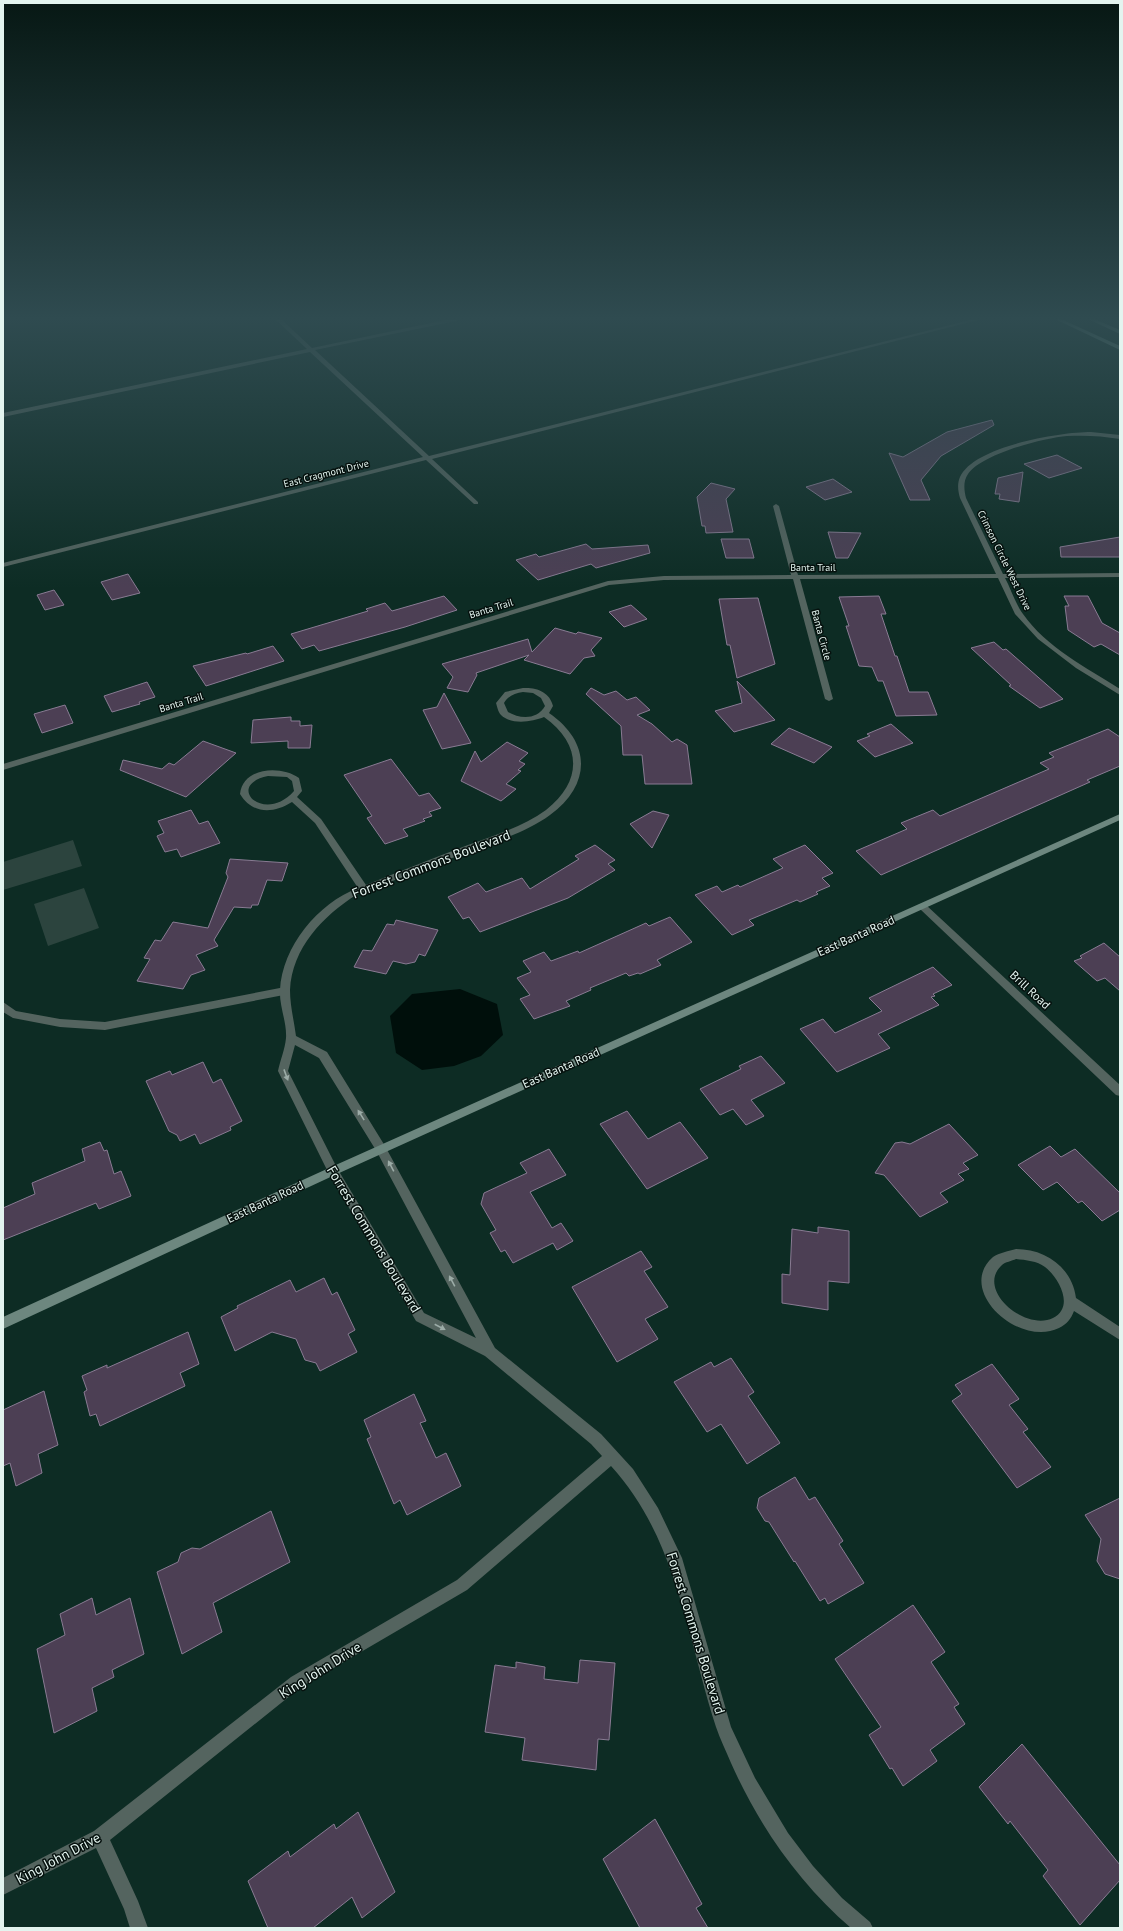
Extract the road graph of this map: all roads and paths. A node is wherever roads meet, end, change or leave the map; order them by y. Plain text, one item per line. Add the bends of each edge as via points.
1 (30, 409) edge
2 (374, 409) edge
3 (620, 409) edge
4 (3, 415) edge
5 (1120, 437) edge
6 (426, 458) junction
7 (476, 503) dead end
8 (776, 506) dead end
9 (3, 565) edge
10 (1120, 575) edge
11 (1002, 576) junction
12 (795, 577) junction
13 (1120, 693) edge
14 (829, 699) dead end
15 (544, 714) junction
16 (3, 767) edge
17 (293, 798) junction
18 (1120, 817) edge
19 (363, 888) junction
20 (923, 907) junction
21 (285, 991) junction
22 (3, 1006) edge
23 (291, 1038) junction
24 (1120, 1092) edge
25 (381, 1149) junction
26 (332, 1171) junction
27 (1071, 1302) junction
28 (3, 1323) edge
29 (1120, 1334) edge
30 (490, 1352) junction
31 (611, 1457) junction
32 (100, 1837) junction
33 (3, 1887) edge
34 (139, 1928) edge
35 (864, 1928) edge

1 - 4 street
2 - 6 street
3 - 6 street, East Cragmont Drive
5 - 11 street, Crimson Circle West Drive via 1093,434 1062,435 992,454 976,462 964,473 961,482 963,498
6 - 7 street
6 - 9 street, East Cragmont Drive
8 - 12 street, Banta Circle
10 - 11 street, Banta Trail
11 - 12 street, Banta Trail
11 - 13 street, Crimson Circle West Drive via 1019,614 1034,633
12 - 14 street, Banta Circle
12 - 16 street, Banta Trail via 664,578 608,583
15 - 15 street via 549,706 548,700 536,692 513,692 505,696 500,703 504,713 512,718 529,719
15 - 19 street, Forrest Commons Boulevard via 569,735 579,760 573,782 552,809 517,830
17 - 17 street via 298,791 298,783 289,775 278,772 256,777 244,790 248,801 261,806 278,806
17 - 19 street via 318,821
18 - 20 street, East Banta Road
19 - 21 street, Forrest Commons Boulevard via 337,903 310,929 292,959
20 - 24 street, Brill Road
20 - 25 street, East Banta Road
21 - 22 street via 105,1026 60,1023 13,1014
21 - 23 street, Forrest Commons Boulevard
25 -> 23 street via 323,1055
23 -> 26 street, Forrest Commons Boulevard via 283,1071
25 - 26 street, East Banta Road
30 -> 25 street
26 - 28 street, East Banta Road
26 -> 30 street, Forrest Commons Boulevard via 420,1317
27 - 27 street via 1064,1278 1042,1260 1024,1254 1008,1255 1001,1258 991,1269 988,1284 992,1299 1002,1312 1017,1322 1042,1328 1056,1324 1067,1315
27 - 29 street
30 - 31 street, Forrest Commons Boulevard via 587,1431
31 - 32 street, King John Drive via 462,1585 296,1682
31 - 35 street, Forrest Commons Boulevard via 628,1474 654,1513 671,1548 686,1590 724,1728 749,1784 782,1839 807,1872 836,1904
32 - 33 street, King John Drive
32 - 34 street

